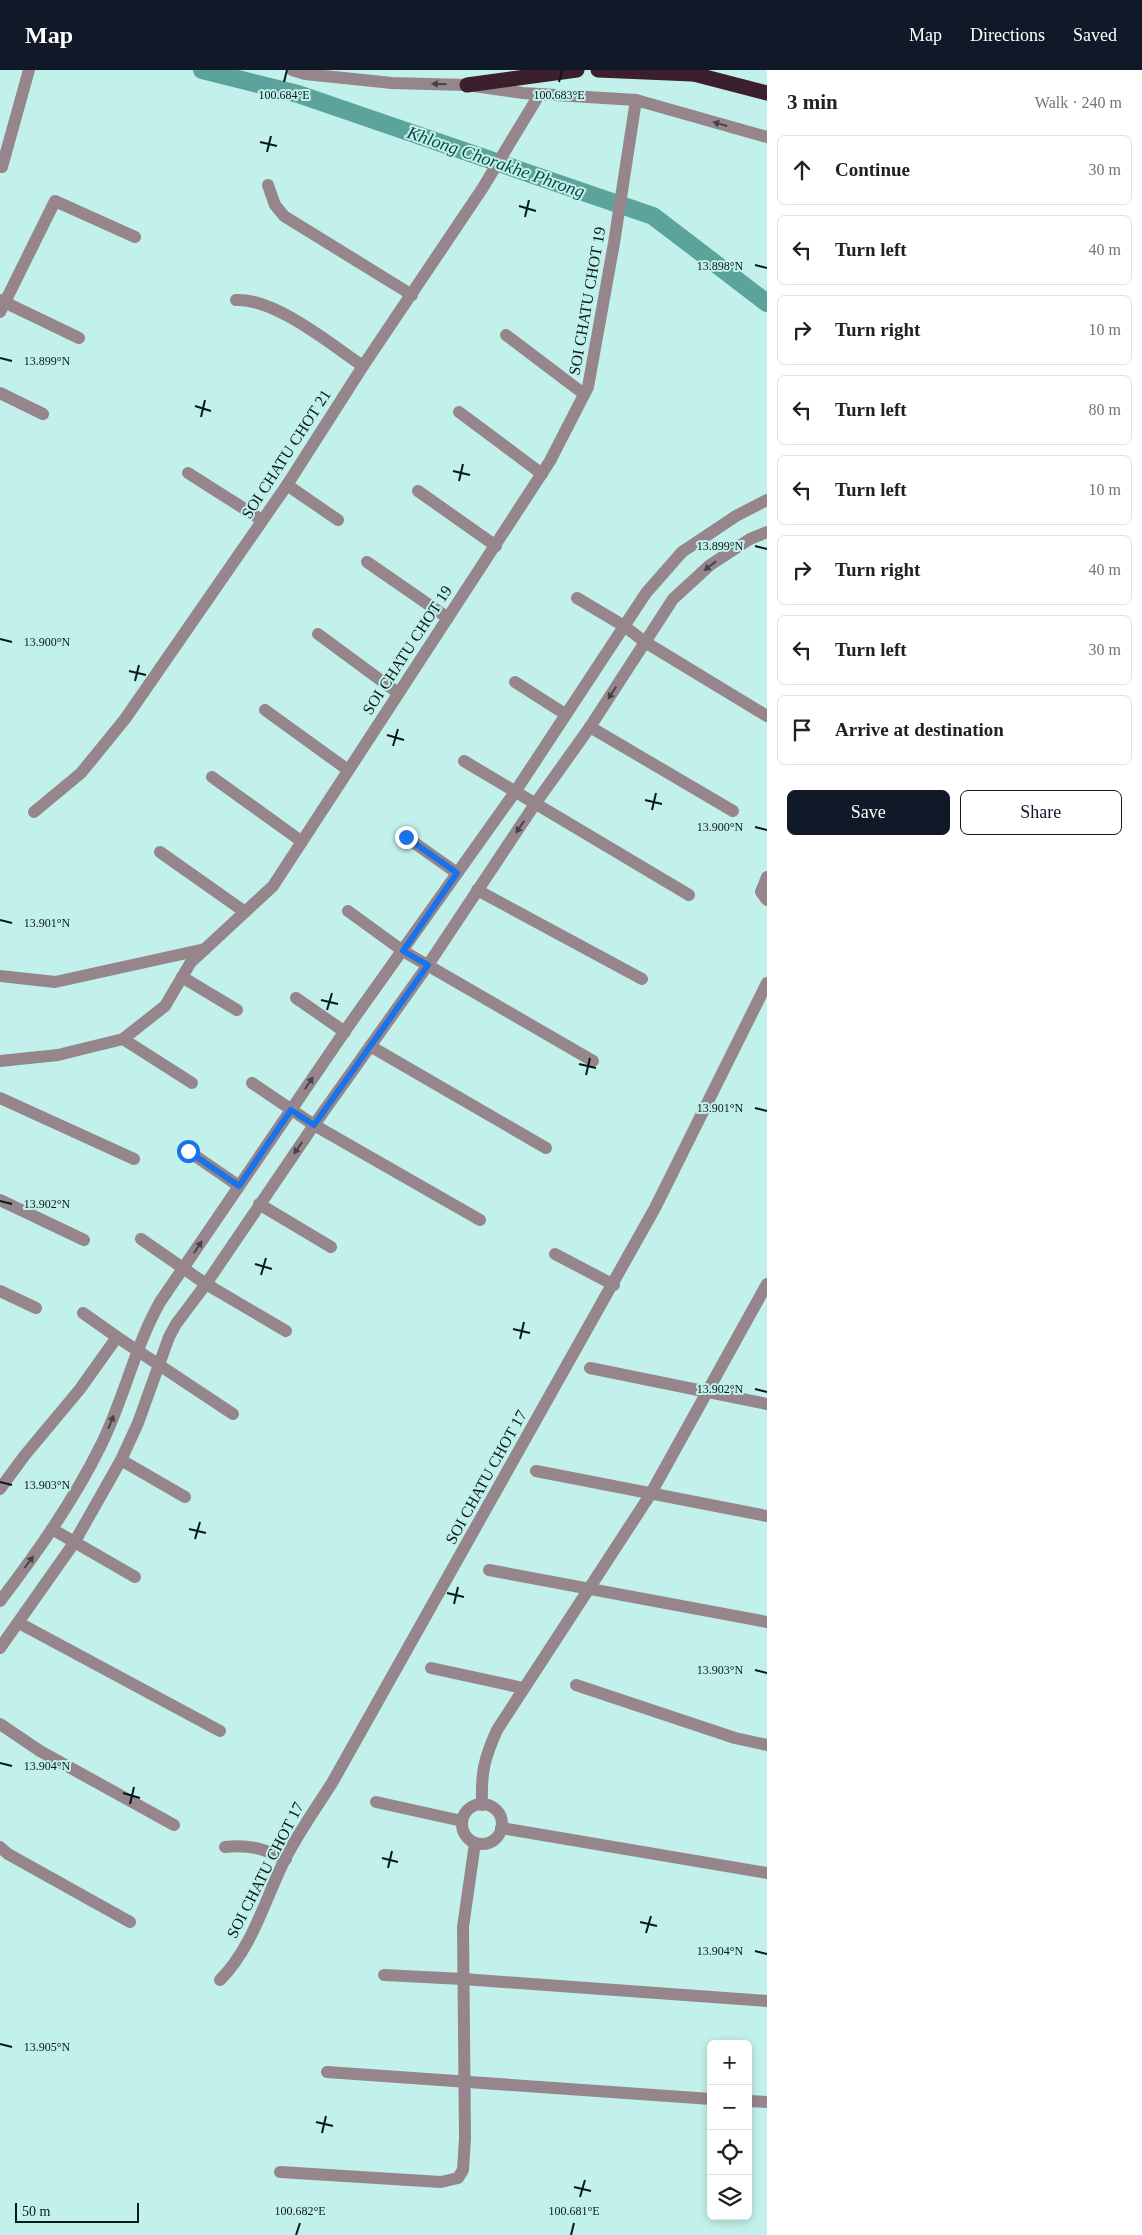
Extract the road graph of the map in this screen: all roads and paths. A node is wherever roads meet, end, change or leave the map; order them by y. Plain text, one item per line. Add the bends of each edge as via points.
1 (292, 70) edge
2 (577, 70) edge
3 (598, 70) edge
4 (685, 72) edge
5 (28, 74) edge
6 (467, 85) junction
7 (767, 93) edge
8 (539, 94) junction
9 (636, 100) junction
10 (767, 137) edge
11 (0, 166) edge
12 (268, 185) dead end
13 (135, 237) dead end
14 (412, 295) junction
15 (236, 300) dead end
16 (2, 305) edge
17 (506, 336) dead end
18 (79, 338) dead end
19 (363, 366) junction
20 (0, 393) edge
21 (584, 394) junction
22 (460, 412) dead end
23 (43, 414) dead end
24 (188, 473) dead end
25 (542, 474) junction
26 (287, 485) junction
27 (418, 491) dead end
28 (767, 500) edge
29 (262, 520) junction
30 (338, 520) dead end
31 (767, 532) edge
32 (496, 546) junction
33 (367, 562) dead end
34 (577, 598) dead end
35 (448, 618) junction
36 (624, 626) junction
37 (318, 634) dead end
38 (645, 642) junction
39 (515, 682) dead end
40 (398, 693) junction
41 (265, 710) dead end
42 (565, 714) junction
43 (767, 716) edge
44 (590, 727) junction
45 (464, 761) dead end
46 (348, 770) junction
47 (212, 777) dead end
48 (515, 792) junction
49 (535, 804) junction
50 (733, 810) dead end
51 (34, 812) dead end
52 (406, 837) dead end
53 (301, 842) junction
54 (160, 852) dead end
55 (457, 873) junction
56 (767, 877) edge
57 (477, 890) junction
58 (689, 895) dead end
59 (767, 900) edge
60 (348, 911) dead end
61 (245, 912) junction
62 (206, 949) junction
63 (403, 951) junction
64 (428, 965) junction
65 (0, 976) edge
66 (182, 978) junction
67 (642, 979) dead end
68 (767, 983) edge
69 (296, 998) dead end
70 (236, 1010) dead end
71 (345, 1032) junction
72 (123, 1039) junction
73 (370, 1046) junction
74 (0, 1061) edge
75 (593, 1061) dead end
76 (252, 1083) dead end
77 (192, 1084) dead end
78 (0, 1098) edge
79 (291, 1110) junction
80 (314, 1125) junction
81 (546, 1148) dead end
82 (188, 1151) dead end
83 (134, 1159) dead end
84 (239, 1186) junction
85 (0, 1200) edge
86 (259, 1204) junction
87 (480, 1220) dead end
88 (140, 1239) dead end
89 (84, 1240) dead end
90 (331, 1247) dead end
91 (555, 1254) dead end
92 (184, 1268) junction
93 (206, 1284) junction
94 (767, 1284) edge
95 (614, 1285) junction
96 (0, 1291) edge
97 (36, 1308) dead end
98 (83, 1313) dead end
99 (286, 1331) dead end
100 (117, 1337) junction
101 (137, 1352) junction
102 (160, 1367) junction
103 (590, 1368) dead end
104 (707, 1393) junction
105 (767, 1404) edge
106 (233, 1414) dead end
107 (121, 1460) junction
108 (536, 1471) dead end
109 (0, 1489) edge
110 (650, 1495) junction
111 (185, 1497) dead end
112 (767, 1516) edge
113 (52, 1529) junction
114 (74, 1542) junction
115 (490, 1570) dead end
116 (135, 1578) dead end
117 (590, 1589) junction
118 (0, 1601) edge
119 (767, 1622) edge
120 (19, 1623) junction
121 (0, 1648) edge
122 (431, 1668) dead end
123 (576, 1685) dead end
124 (523, 1688) junction
125 (0, 1724) edge
126 (220, 1731) dead end
127 (767, 1745) edge
128 (376, 1802) dead end
129 (482, 1805) junction
130 (462, 1821) junction
131 (174, 1824) dead end
132 (501, 1828) junction
133 (475, 1843) junction
134 (225, 1846) dead end
135 (0, 1847) edge
136 (286, 1858) junction
137 (767, 1873) edge
138 (130, 1922) dead end
139 (384, 1975) dead end
140 (462, 1978) junction
141 (220, 1980) dead end
142 (767, 2001) edge
143 (327, 2072) dead end
144 (464, 2082) junction
145 (707, 2099) edge
146 (752, 2101) edge
147 (767, 2102) edge
148 (280, 2172) dead end

6 -> 1 street via 392,82
2 - 6 highway
3 - 4 highway
4 - 7 highway
5 - 11 street
6 - 8 street
8 - 9 street
8 - 14 street, SOI CHATU CHOT 21 via 482,189
10 -> 9 street
9 - 21 street, SOI CHATU CHOT 19 via 598,340
12 - 14 street via 275,205 284,216
13 - 16 street via 55,200
14 - 19 street, SOI CHATU CHOT 21
15 - 19 street via 249,299 270,306
16 - 18 street
17 - 21 street
19 - 26 street, SOI CHATU CHOT 21
20 - 23 street
21 - 25 street, SOI CHATU CHOT 19
22 - 25 street
24 - 29 street
25 - 32 street, SOI CHATU CHOT 19
26 - 29 street, SOI CHATU CHOT 21
26 - 30 street
27 - 32 street
28 - 36 street via 736,516 682,552 646,593
29 - 51 street, SOI CHATU CHOT 21 via 126,719 81,773
31 -> 38 street via 710,565 673,599
32 - 35 street, SOI CHATU CHOT 19
33 - 35 street
34 - 36 street
35 - 40 street, SOI CHATU CHOT 19
36 - 38 street
36 - 42 street
37 - 40 street
38 - 43 street
38 -> 44 street
39 - 42 street
40 - 46 street, SOI CHATU CHOT 19
41 - 46 street
42 - 48 street
44 - 49 street
44 - 50 street
45 - 48 street
46 - 53 street, SOI CHATU CHOT 19
47 - 53 street
48 - 49 street
48 - 55 street
49 -> 57 street
49 - 58 street
52 - 55 street
53 - 61 street, SOI CHATU CHOT 19 via 272,886
54 - 61 street
55 - 63 street
56 - 59 street via 761,892
57 - 64 street
57 - 67 street
60 - 63 street
61 - 62 street, SOI CHATU CHOT 19
62 - 65 street via 55,982
62 - 66 street, SOI CHATU CHOT 19 via 191,962
63 - 64 street
63 - 71 street
64 - 73 street
64 - 75 street
66 - 70 street
66 - 72 street, SOI CHATU CHOT 19 via 165,1006
68 - 95 street, SOI CHATU CHOT 17
69 - 71 street
79 -> 71 street
72 - 74 street, SOI CHATU CHOT 19 via 58,1055
72 - 77 street
73 - 80 street
73 - 81 street
76 - 79 street
78 - 83 street
79 - 80 street
79 - 84 street
80 -> 86 street
80 - 87 street
82 - 84 street
92 -> 84 street
85 - 89 street
86 - 90 street
86 - 93 street
88 - 92 street
91 - 95 street
92 - 93 street
92 - 101 street via 155,1310
93 - 99 street
93 - 102 street via 176,1324
94 - 104 street
95 - 136 street, SOI CHATU CHOT 17 via 332,1783
96 - 97 street
98 - 100 street
100 - 101 street
100 - 109 street
101 - 102 street
113 -> 101 street via 100,1447
102 - 106 street
102 - 107 street
103 - 104 street
104 - 105 street
104 - 110 street
107 - 111 street
107 - 114 street
108 - 110 street
110 - 112 street
110 - 117 street
113 - 114 street
118 -> 113 street
114 - 116 street
114 - 120 street
115 - 117 street
117 - 119 street
117 - 124 street
120 - 121 street
120 - 126 street
122 - 124 street
123 - 127 street via 735,1738
124 - 129 street via 487,1752 481,1773
125 - 131 street via 48,1755
128 - 130 street
129 - 130 street via 469,1809
129 - 132 street via 499,1815
130 - 133 street via 464,1834
132 - 133 street via 494,1840
132 - 137 street
133 - 140 street via 463,1927
134 - 136 street via 244,1844
135 - 138 street
136 - 141 street, SOI CHATU CHOT 17 via 252,1933
139 - 140 street
140 - 142 street
140 - 144 street
143 - 144 street
144 - 145 street
144 - 148 street via 465,2138 463,2170 458,2178 441,2182
146 - 147 street

